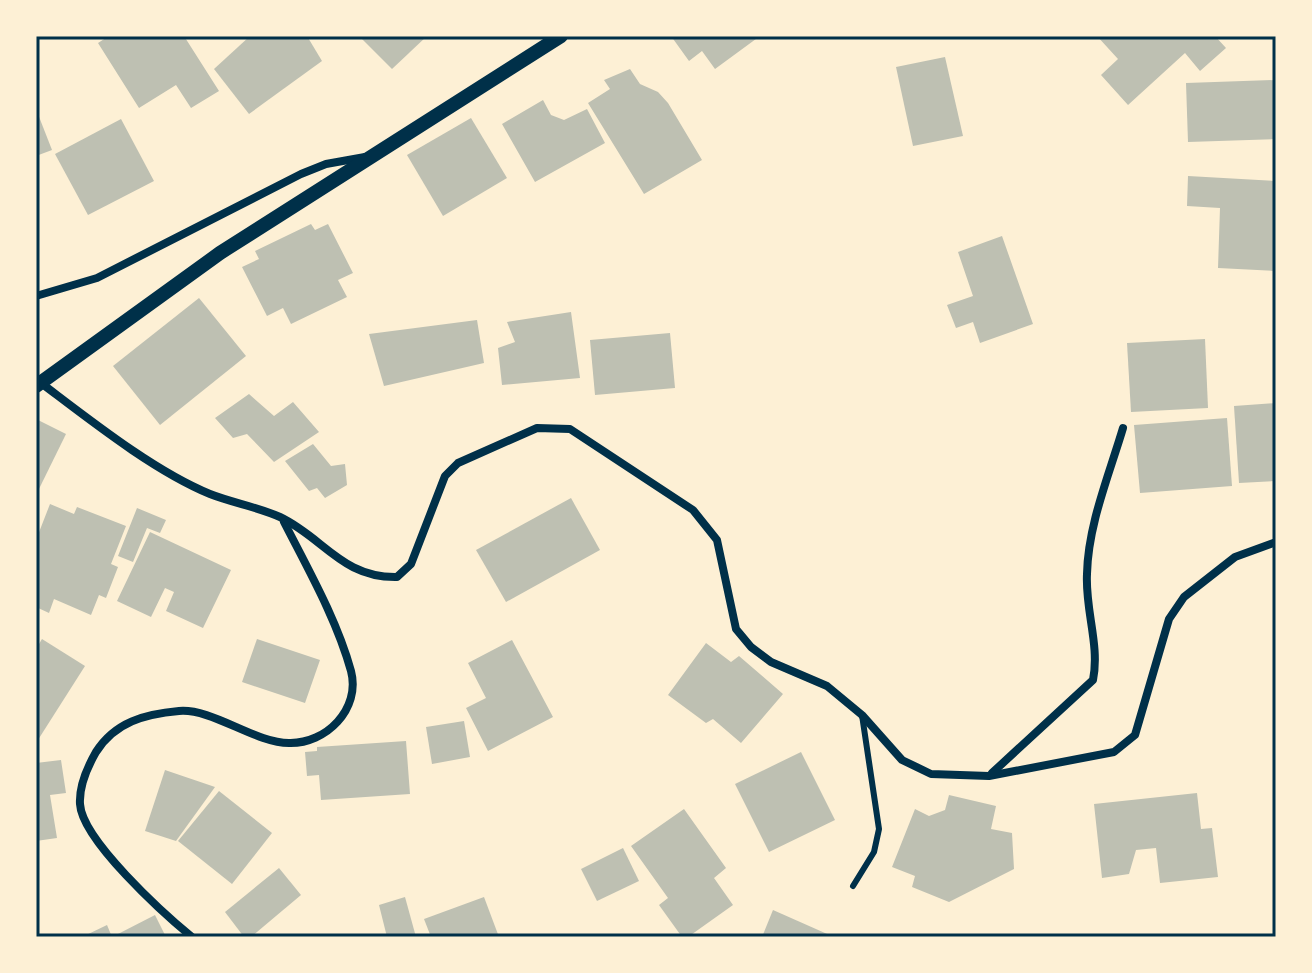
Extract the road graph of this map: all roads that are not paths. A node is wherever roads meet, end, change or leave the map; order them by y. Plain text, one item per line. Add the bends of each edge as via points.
1 (561, 36) edge
2 (378, 154) junction
3 (36, 296) edge
4 (39, 385) edge
5 (1123, 428) dead end
6 (282, 518) junction
7 (1276, 542) edge
8 (862, 715) junction
9 (989, 776) junction
10 (853, 886) dead end
11 (192, 937) edge

1 - 2 street
2 - 3 street via 301,174 97,278
2 - 4 street via 220,253
4 - 6 street via 107,434 208,494
5 - 9 street via 1094,525 1086,575 1093,680
6 - 8 street via 373,578 397,577 411,564 445,476 458,463 537,428 570,429 693,510 717,540 736,629 751,647 771,662 827,686
6 - 11 street via 352,674 350,697 338,725 315,739 288,744 183,710 133,718 103,741 87,767 80,804 88,826 145,897
7 - 9 street via 1235,557 1184,597 1169,619 1135,735 1114,752
8 - 9 street via 902,760 931,774
8 - 10 lane via 879,829 874,852

